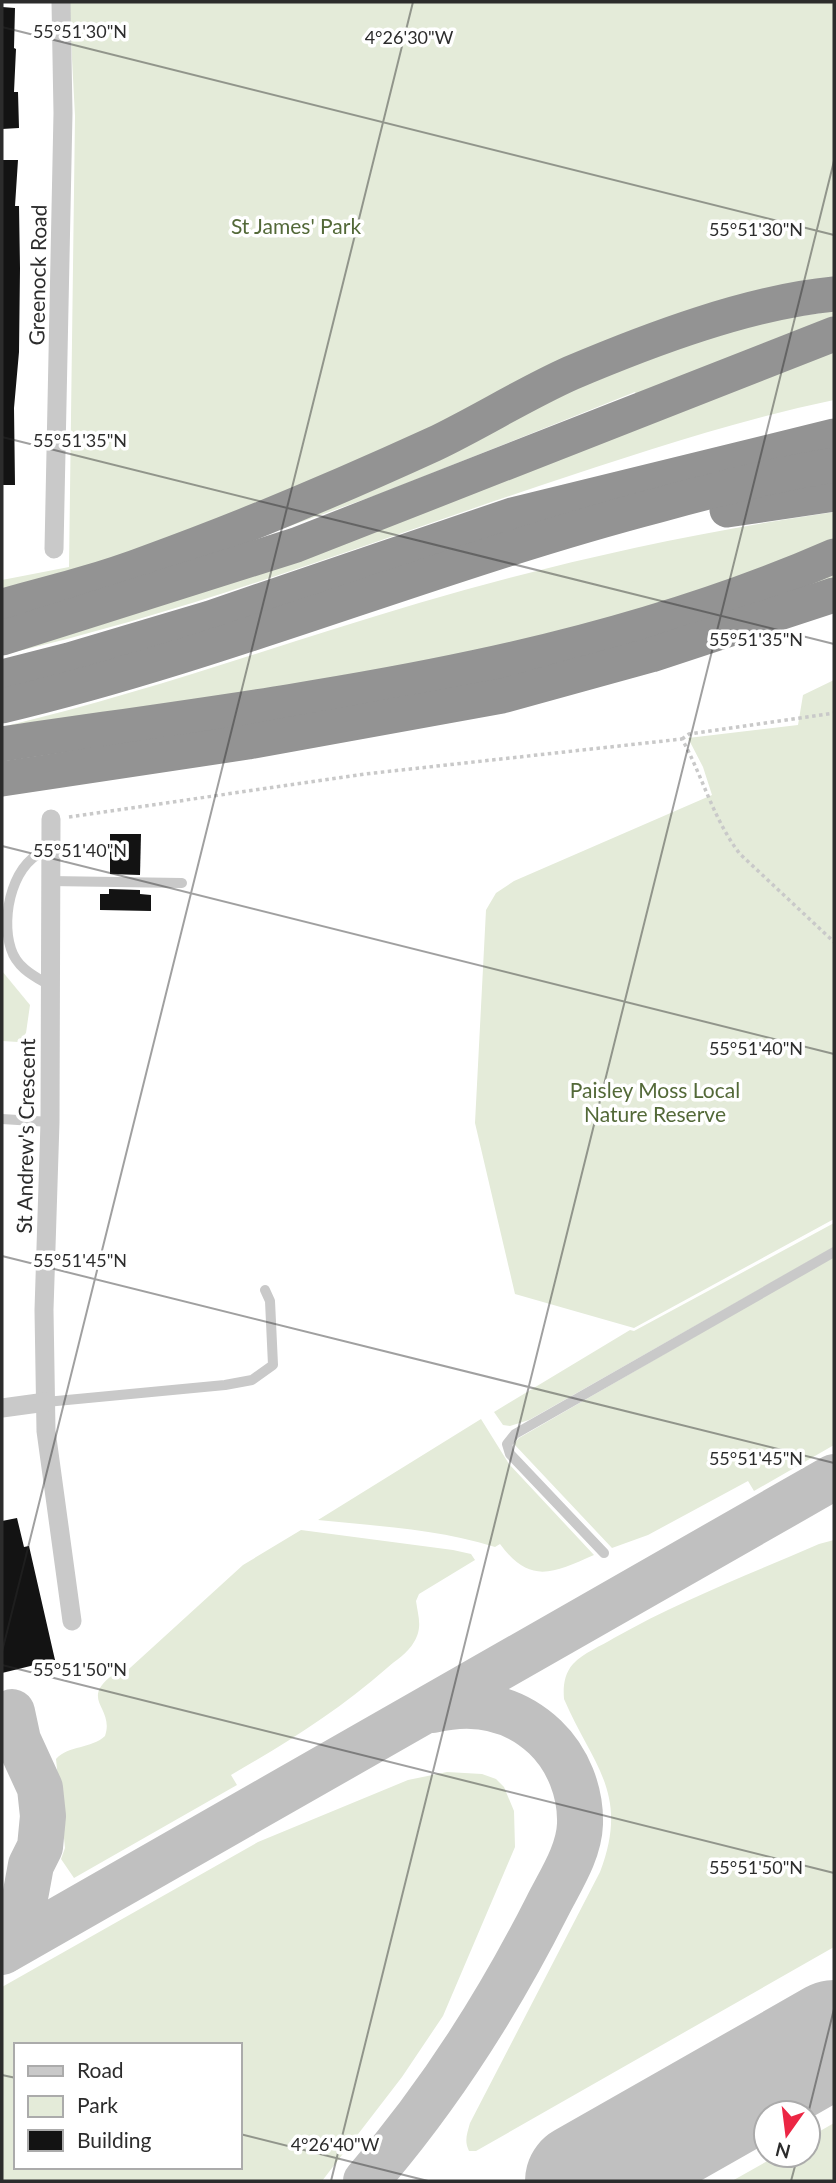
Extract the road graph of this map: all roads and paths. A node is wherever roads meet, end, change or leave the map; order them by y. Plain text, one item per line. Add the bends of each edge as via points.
1 (61, 2) edge
2 (834, 294) edge
3 (834, 334) edge
4 (834, 417) edge
5 (834, 436) edge
6 (834, 465) edge
7 (834, 494) edge
8 (512, 515) junction
9 (54, 549) dead end
10 (834, 555) edge
11 (834, 595) edge
12 (2, 606) edge
13 (274, 626) junction
14 (2, 638) edge
15 (2, 677) edge
16 (2, 706) edge
17 (834, 713) edge
18 (682, 739) junction
19 (2, 744) edge
20 (2, 779) edge
21 (51, 819) joint
22 (51, 849) junction
23 (50, 881) junction
24 (182, 884) dead end
25 (834, 942) edge
26 (50, 985) junction
27 (2, 1119) edge
28 (50, 1122) junction
29 (834, 1252) edge
30 (265, 1290) dead end
31 (46, 1402) junction
32 (2, 1408) edge
33 (604, 1553) dead end
34 (72, 1620) dead end

1 - 9 street, Greenock Road via 63,126
2 - 12 highway via 738,313 569,374 447,438 328,492 146,564
3 - 14 highway via 296,545
4 - 8 highway via 661,465
5 - 8 highway
6 - 13 highway via 732,485 625,514
7 - 13 highway via 760,503 628,530
8 - 15 highway via 209,618
10 - 19 highway via 678,615 469,670 361,691
11 - 20 highway via 651,655 502,696 248,742
13 - 16 highway via 76,688
17 - 18 path via 689,734
18 - 21 path via 365,774
18 - 25 path via 698,767 711,806 740,854
21 - 22 street, St Andrew's Crescent
22 - 23 street, St Andrew's Crescent
22 - 26 lane via 29,859 18,877 7,915 11,951 22,968
23 - 24 lane
23 - 26 street, St Andrew's Crescent
26 - 28 street, St Andrew's Crescent
27 - 28 lane
28 - 31 street, St Andrew's Crescent
29 - 33 lane via 515,1434 506,1444 510,1454
30 - 31 lane via 270,1301 273,1365 252,1380
31 - 32 street
31 - 34 street, St Andrew's Crescent

